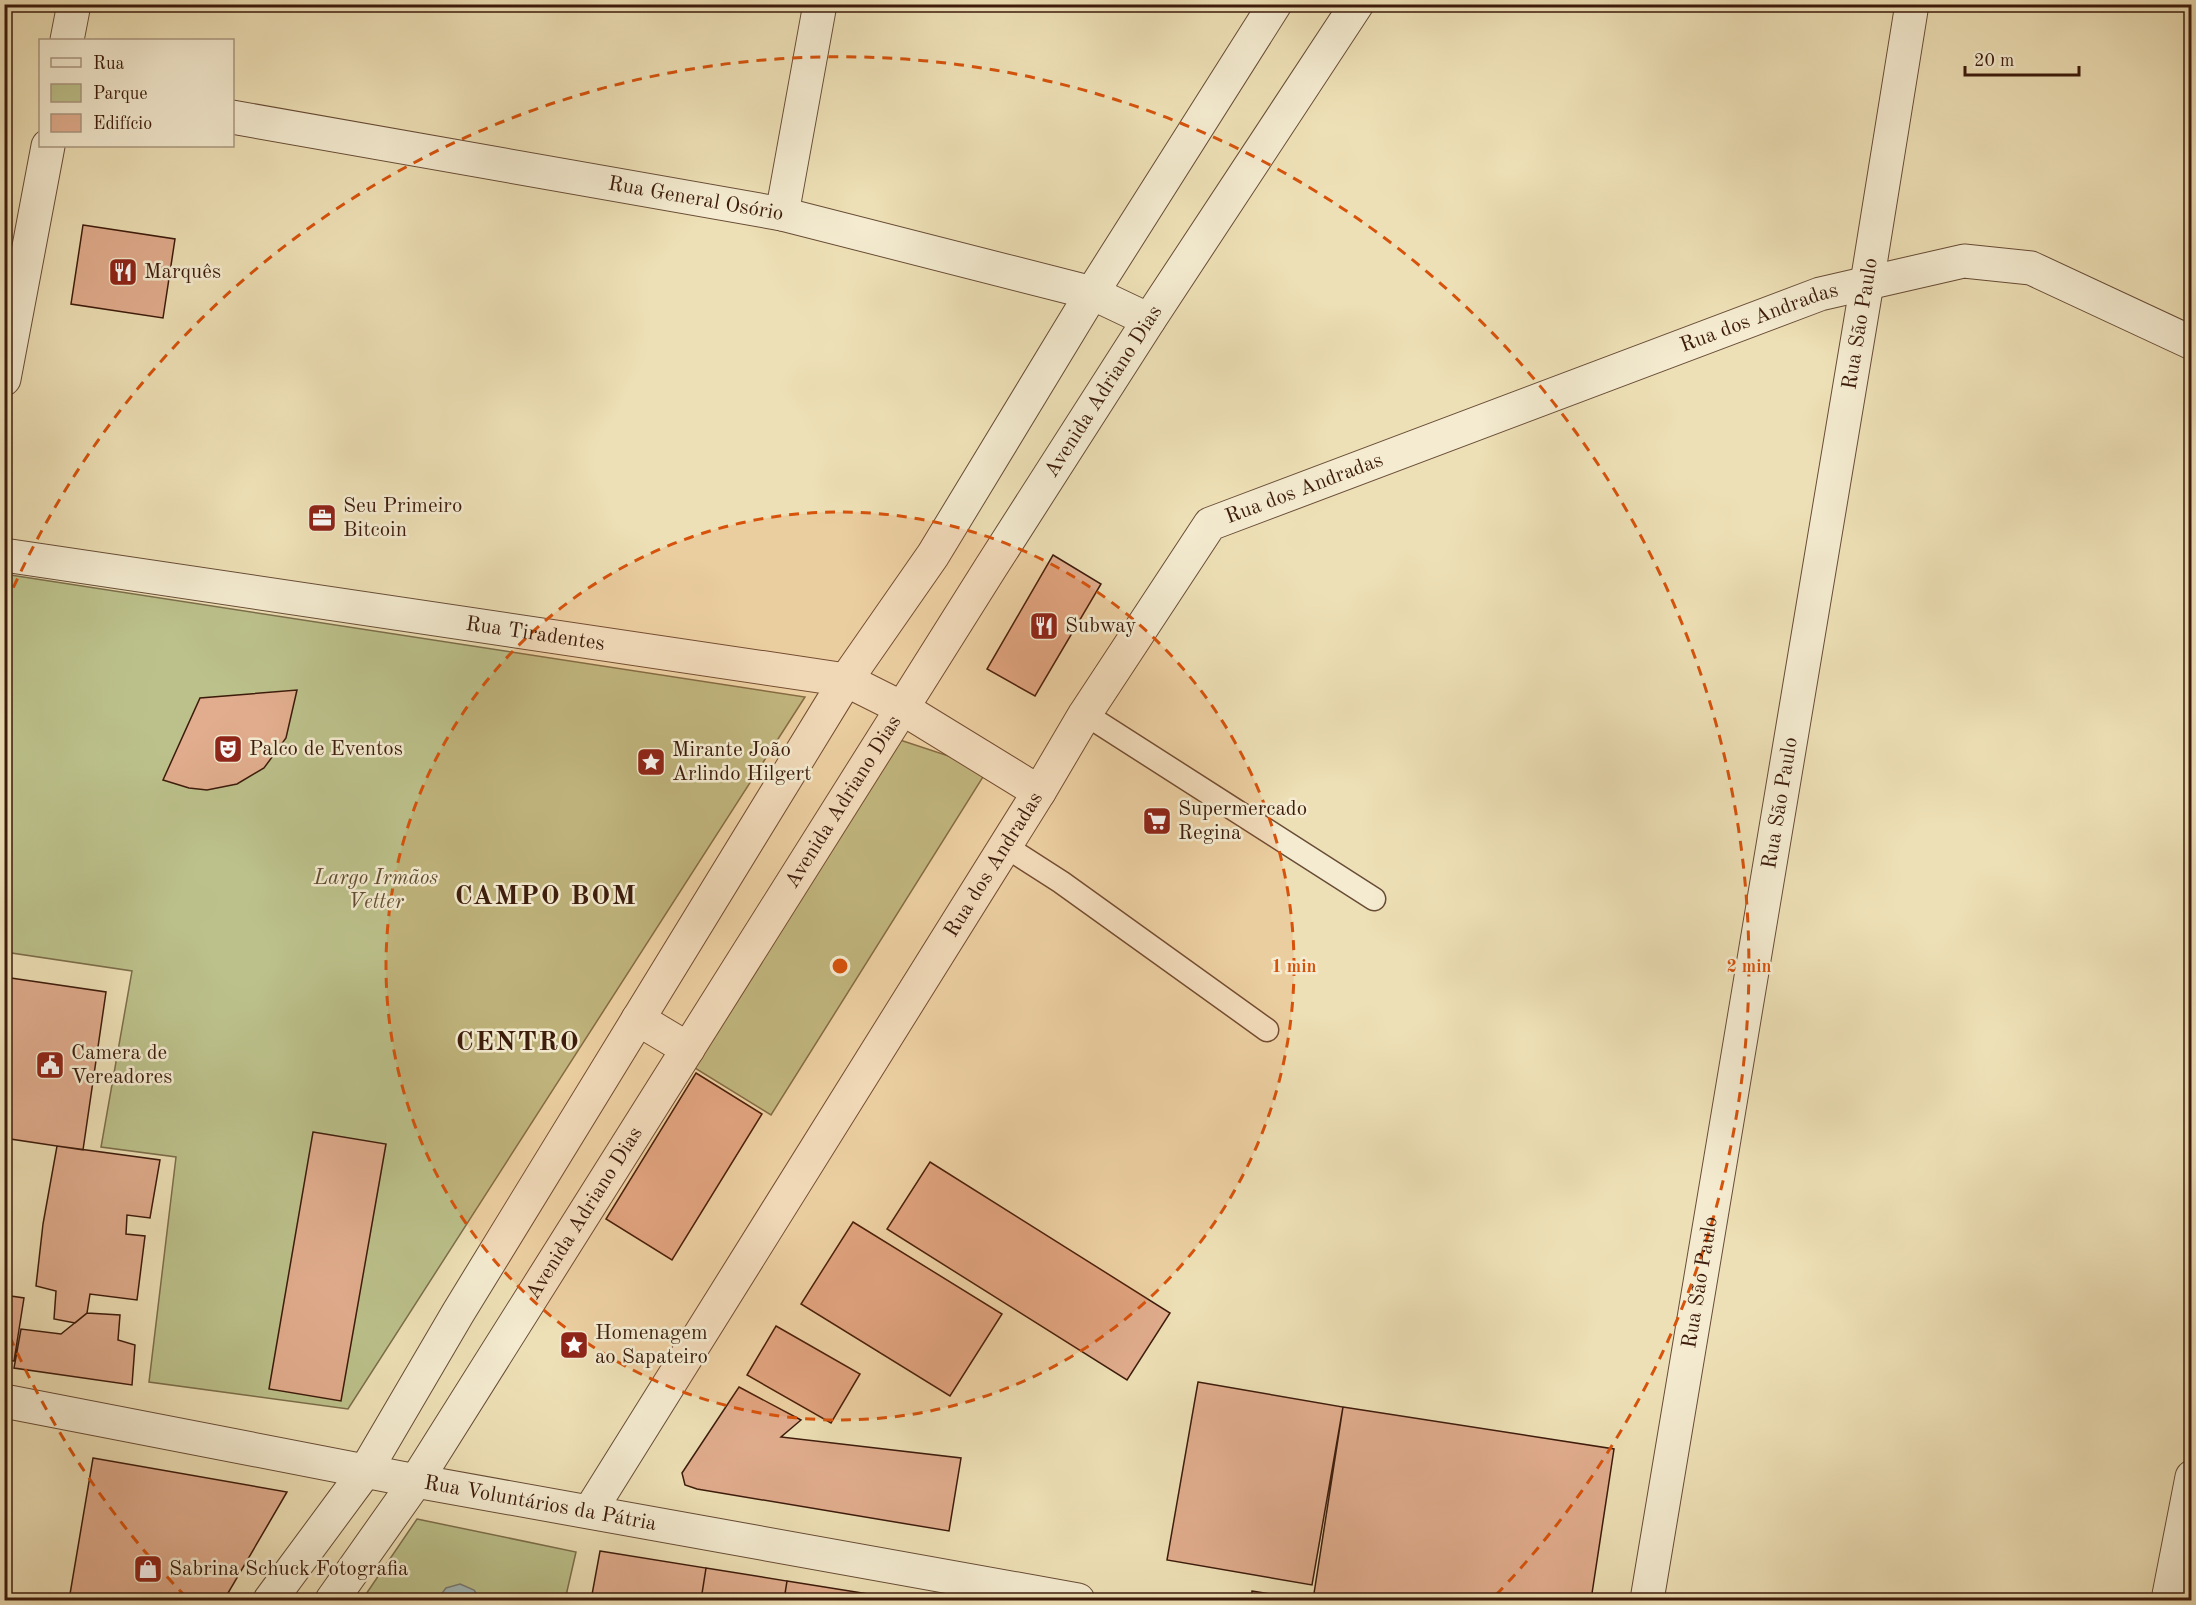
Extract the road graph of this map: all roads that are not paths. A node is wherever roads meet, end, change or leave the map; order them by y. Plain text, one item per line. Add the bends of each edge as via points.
1 (74, 4) edge
2 (820, 4) edge
3 (1275, 4) edge
4 (1357, 4) edge
5 (1912, 4) edge
6 (67, 39) edge
7 (234, 117) edge
8 (48, 147) edge
9 (782, 214) junction
10 (1867, 283) junction
11 (1092, 293) junction
12 (1149, 320) junction
13 (2192, 343) edge
14 (4, 379) edge
15 (4, 555) edge
16 (846, 680) junction
17 (902, 708) junction
18 (1085, 714) junction
19 (1039, 792) junction
20 (1005, 846) junction
21 (1374, 899) dead end
22 (638, 1019) junction
23 (1267, 1030) dead end
24 (688, 1049) junction
25 (4, 1401) edge
26 (366, 1470) junction
27 (2192, 1477) edge
28 (416, 1481) junction
29 (590, 1511) junction
30 (2177, 1594) edge
31 (270, 1600) edge
32 (332, 1600) edge
33 (1078, 1600) edge
34 (1647, 1600) edge

1 - 6 street
2 - 9 street
3 - 11 street
4 - 12 street, Avenida Adriano Dias
5 - 10 street, Rua São Paulo
7 - 9 street, Rua General Osório
8 - 14 street
9 - 11 street, Rua General Osório
10 - 13 street, Rua dos Andradas via 1964,261 2031,268
10 - 18 street, Rua dos Andradas via 1820,294 1210,524
10 - 34 street, Rua São Paulo
11 - 12 street, Rua General Osório
11 - 16 street via 933,555
12 - 17 street, Avenida Adriano Dias
15 - 16 street, Rua Tiradentes
16 - 17 street, Rua Tiradentes
16 - 22 street
17 - 19 street, Rua Tiradentes
17 - 24 street, Avenida Adriano Dias
18 - 19 street, Rua dos Andradas
18 - 21 lane
19 - 20 street, Rua dos Andradas
20 - 23 lane
20 - 29 street, Rua dos Andradas
22 - 24 street
22 - 26 street
24 - 28 street, Avenida Adriano Dias
25 - 26 street, Rua Voluntários da Pátria
26 - 28 street, Rua Voluntários da Pátria
26 - 31 street
27 - 30 street
28 - 29 street, Rua Voluntários da Pátria
28 - 32 street, Avenida Adriano Dias
29 - 33 street, Rua Voluntários da Pátria

